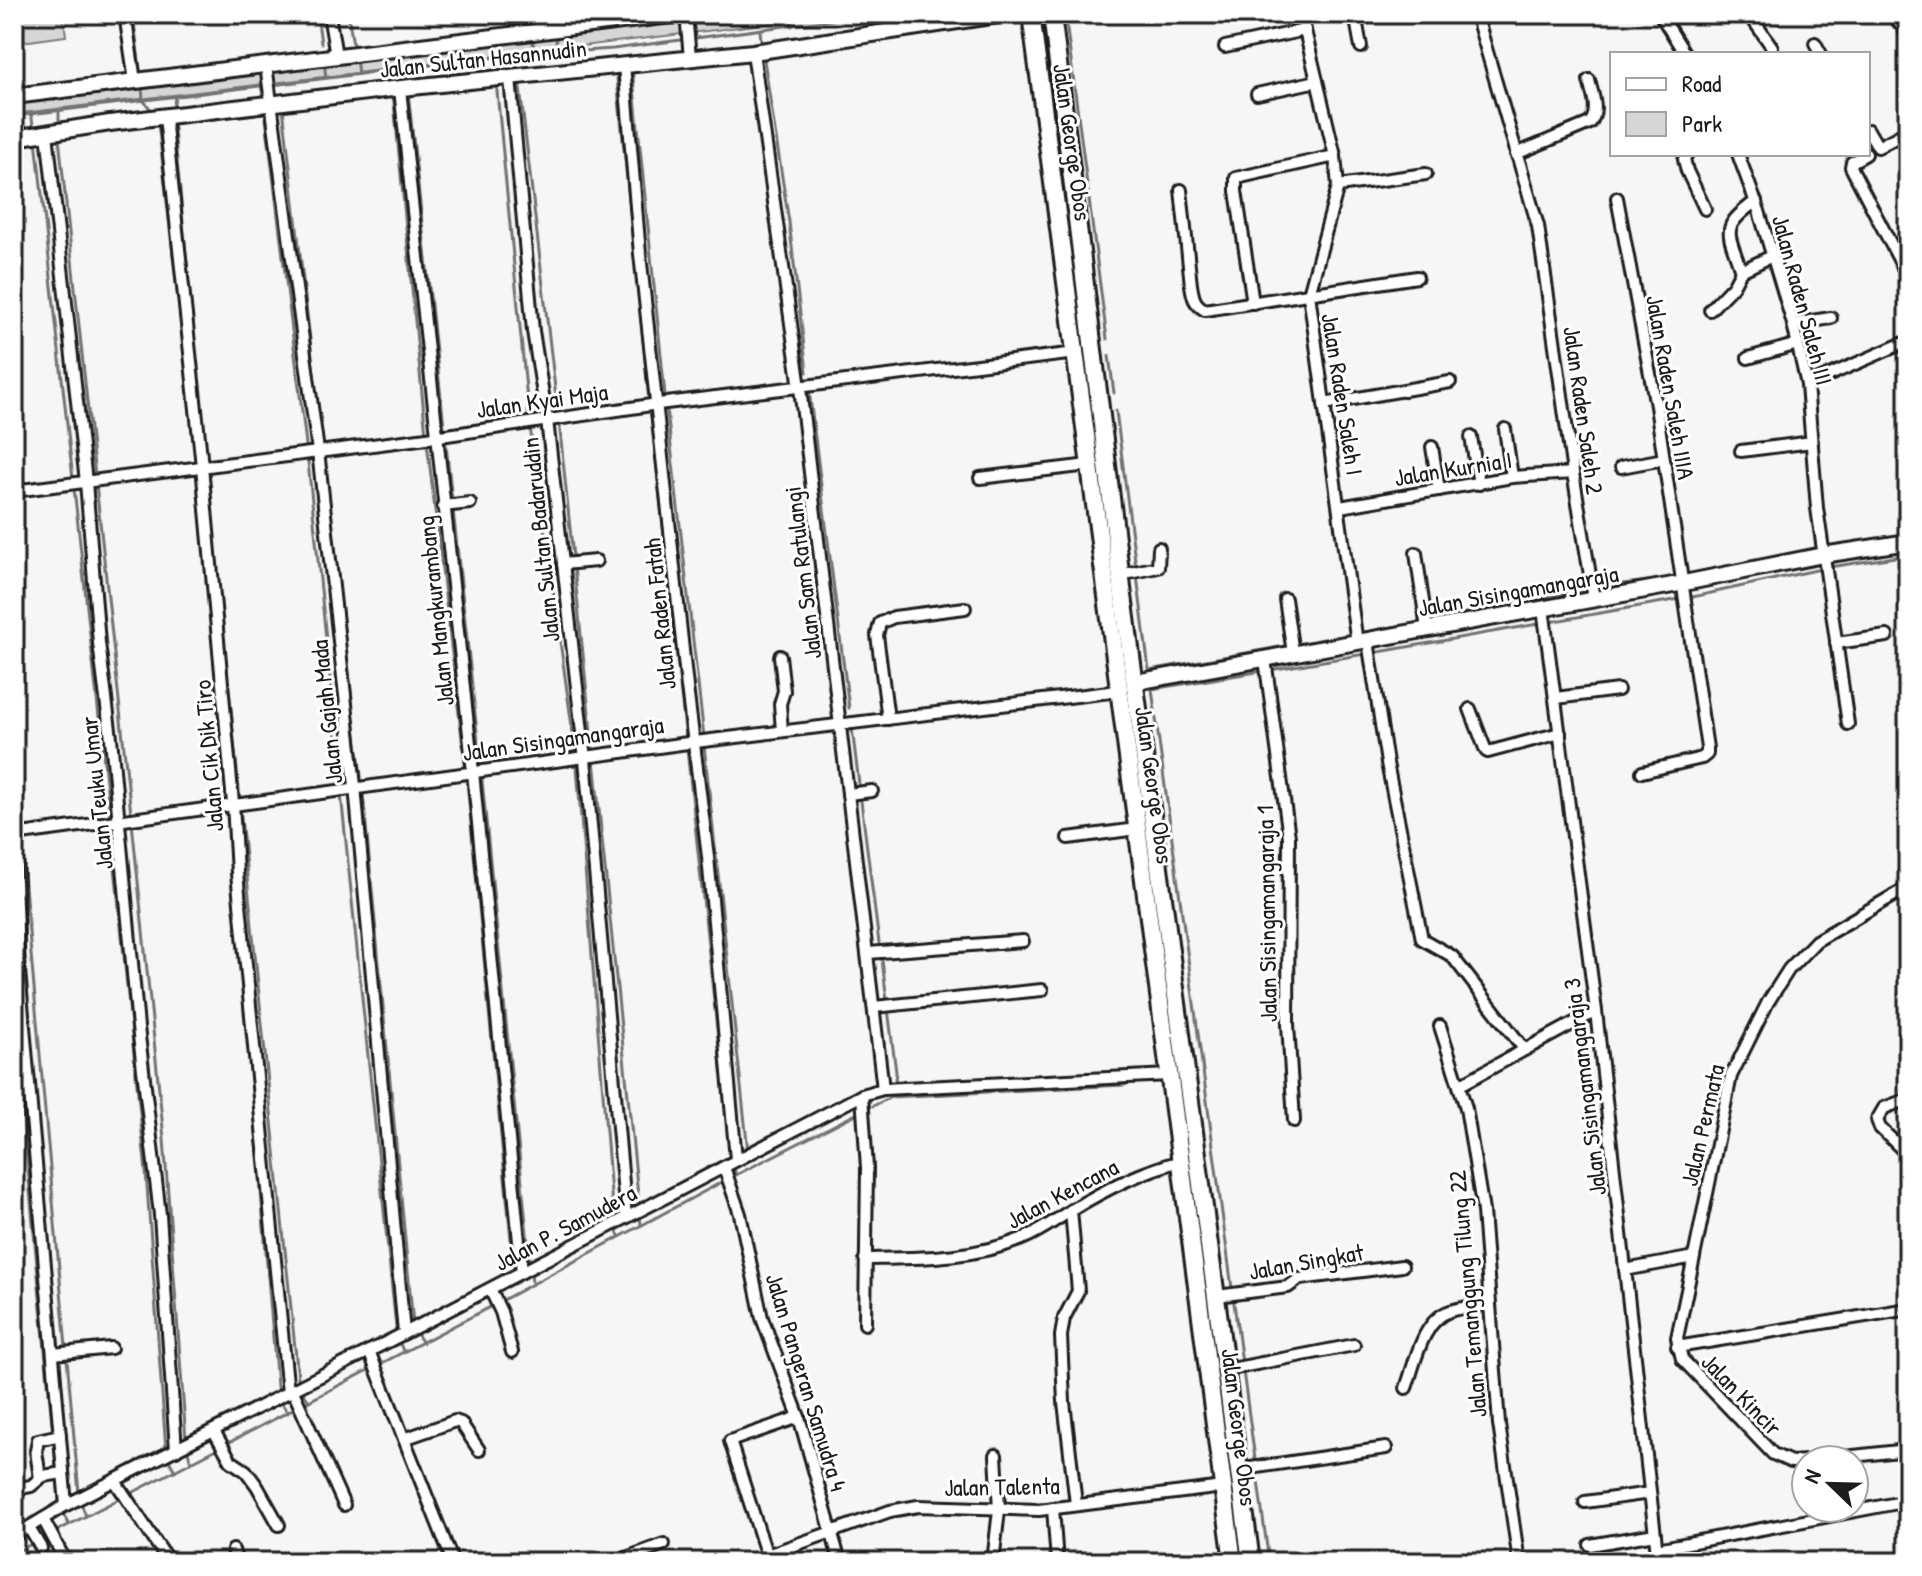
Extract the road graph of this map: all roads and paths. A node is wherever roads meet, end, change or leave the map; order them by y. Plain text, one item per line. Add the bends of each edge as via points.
1 (125, 14) edge
2 (329, 14) edge
3 (537, 14) edge
4 (1004, 14) edge
5 (1031, 14) edge
6 (1052, 14) edge
7 (1301, 14) edge
8 (1355, 14) edge
9 (1476, 14) edge
10 (1661, 14) edge
11 (1749, 14) edge
12 (1892, 14) edge
13 (684, 17) edge
14 (540, 30) junction
15 (1305, 30) junction
16 (1908, 34) edge
17 (1815, 43) dead end
18 (1225, 47) dead end
19 (1361, 47) dead end
20 (1772, 47) dead end
21 (753, 52) junction
22 (1684, 52) edge
23 (1820, 52) edge
24 (336, 56) junction
25 (690, 58) junction
26 (624, 65) junction
27 (268, 78) junction
28 (510, 78) junction
29 (1589, 80) dead end
30 (135, 81) junction
31 (1317, 81) junction
32 (400, 89) junction
33 (1257, 94) dead end
34 (14, 96) edge
35 (272, 104) junction
36 (165, 117) junction
37 (1908, 131) edge
38 (47, 133) junction
39 (14, 138) edge
40 (1067, 142) junction
41 (1048, 144) junction
42 (1871, 151) edge
43 (1516, 154) junction
44 (1335, 156) junction
45 (1686, 156) edge
46 (1739, 156) edge
47 (1862, 156) edge
48 (1426, 174) dead end
49 (1338, 186) junction
50 (1181, 190) dead end
51 (1617, 198) dead end
52 (1756, 201) junction
53 (1705, 209) dead end
54 (1772, 256) junction
55 (1741, 271) junction
56 (1417, 277) dead end
57 (1908, 277) edge
58 (1309, 294) junction
59 (1253, 303) junction
60 (1710, 310) dead end
61 (1831, 318) dead end
62 (1793, 324) junction
63 (1908, 341) edge
64 (1798, 344) junction
65 (1076, 353) junction
66 (1748, 358) dead end
67 (1450, 382) dead end
68 (1807, 385) junction
69 (800, 388) junction
70 (658, 404) junction
71 (1324, 404) junction
72 (547, 420) junction
73 (1505, 429) dead end
74 (435, 436) junction
75 (1471, 437) dead end
76 (1812, 442) junction
77 (1432, 447) dead end
78 (318, 451) junction
79 (1741, 451) dead end
80 (1664, 459) junction
81 (1089, 465) junction
82 (202, 466) junction
83 (1621, 467) dead end
84 (1573, 473) junction
85 (1512, 477) junction
86 (980, 478) dead end
87 (86, 482) junction
88 (1479, 484) junction
89 (1439, 490) junction
90 (14, 491) edge
91 (470, 503) dead end
92 (443, 506) junction
93 (1340, 507) junction
94 (1908, 542) edge
95 (1159, 548) dead end
96 (1416, 553) dead end
97 (1823, 555) junction
98 (596, 561) dead end
99 (563, 564) junction
100 (1684, 583) junction
101 (1116, 585) junction
102 (1285, 599) dead end
103 (1594, 599) junction
104 (965, 608) dead end
105 (1543, 608) junction
106 (1427, 629) junction
107 (1887, 636) dead end
108 (1363, 642) junction
109 (1836, 643) junction
110 (1293, 653) junction
111 (780, 656) dead end
112 (1265, 659) junction
113 (1136, 682) junction
114 (1618, 690) dead end
115 (1118, 691) junction
116 (1556, 698) junction
117 (1470, 709) dead end
118 (888, 719) junction
119 (841, 724) junction
120 (1848, 724) dead end
121 (782, 731) junction
122 (1560, 733) junction
123 (695, 742) junction
124 (585, 759) junction
125 (473, 772) junction
126 (1642, 772) dead end
127 (355, 786) junction
128 (872, 791) dead end
129 (848, 794) junction
130 (233, 803) junction
131 (119, 820) junction
132 (1137, 829) junction
133 (14, 835) edge
134 (1068, 838) dead end
135 (14, 860) edge
136 (1908, 887) edge
137 (1156, 905) junction
138 (1023, 941) dead end
139 (868, 953) junction
140 (1042, 990) dead end
141 (880, 1006) junction
142 (1596, 1011) junction
143 (1440, 1026) dead end
144 (1524, 1049) junction
145 (1169, 1075) junction
146 (1460, 1085) junction
147 (883, 1089) junction
148 (862, 1095) junction
149 (1908, 1099) edge
150 (1294, 1121) dead end
151 (1908, 1155) edge
152 (736, 1159) junction
153 (1181, 1161) junction
154 (724, 1167) junction
155 (1071, 1210) junction
156 (626, 1217) junction
157 (1694, 1257) junction
158 (865, 1259) junction
159 (1402, 1266) dead end
160 (1625, 1270) junction
161 (522, 1272) junction
162 (490, 1289) junction
163 (1217, 1296) junction
164 (1488, 1305) junction
165 (1908, 1309) edge
166 (865, 1324) dead end
167 (404, 1333) junction
168 (1354, 1345) dead end
169 (1677, 1347) junction
170 (111, 1348) dead end
171 (369, 1351) junction
172 (512, 1352) dead end
173 (53, 1354) junction
174 (1226, 1370) junction
175 (1406, 1388) dead end
176 (290, 1392) junction
177 (799, 1417) junction
178 (214, 1431) junction
179 (60, 1435) junction
180 (404, 1439) junction
181 (1386, 1448) dead end
182 (176, 1450) junction
183 (479, 1450) dead end
184 (1908, 1450) edge
185 (1870, 1454) edge
186 (996, 1455) dead end
187 (1790, 1462) edge
188 (1237, 1470) junction
189 (63, 1473) junction
190 (40, 1478) junction
191 (115, 1481) junction
192 (1223, 1487) junction
193 (14, 1489) edge
194 (1650, 1493) junction
195 (1908, 1501) edge
196 (1585, 1502) dead end
197 (1076, 1504) junction
198 (66, 1505) junction
199 (344, 1505) dead end
200 (1053, 1508) junction
201 (999, 1510) junction
202 (43, 1519) junction
203 (279, 1525) dead end
204 (832, 1532) junction
205 (32, 1533) junction
206 (1655, 1534) junction
207 (14, 1536) edge
208 (664, 1544) dead end
209 (1590, 1545) dead end
210 (41, 1548) dead end
211 (1657, 1549) junction
212 (233, 1550) dead end
213 (66, 1562) edge
214 (169, 1562) edge
215 (237, 1562) edge
216 (453, 1562) edge
217 (615, 1562) edge
218 (840, 1562) edge
219 (993, 1562) edge
220 (1057, 1562) edge
221 (1233, 1562) edge
222 (1251, 1562) edge
223 (1519, 1562) edge
224 (1658, 1562) edge

1 - 30 street
2 - 24 street
3 - 14 street
4 - 21 street, Jalan Sultan Hasannudin
5 - 41 main road, Jalan George Obos
6 - 40 main road, Jalan George Obos
7 - 15 street, Jalan Raden Saleh I
8 - 19 street
9 - 43 street, Jalan Raden Saleh 2
10 - 22 street
11 - 20 street
12 - 16 street
13 - 14 street
13 - 25 street
14 - 24 street
15 - 18 street
15 - 31 street, Jalan Raden Saleh I
17 - 23 street
21 - 25 street, Jalan Sultan Hasannudin
21 - 69 street, Jalan Sam Ratulangi
24 - 27 street
25 - 26 street, Jalan Sultan Hasannudin
26 - 28 street, Jalan Sultan Hasannudin
26 - 70 street, Jalan Raden Fatah
27 - 30 street
27 - 35 street, Jalan Gajah Mada
28 - 32 street, Jalan Sultan Hasannudin
28 - 72 street, Jalan Sultan Badaruddin via 533,331
29 - 43 street via 1595,106 1590,123
30 - 34 street
31 - 33 street
31 - 44 street, Jalan Raden Saleh I
32 - 35 street, Jalan Sultan Hasannudin
32 - 74 street, Jalan Mangkurambang
35 - 36 street, Jalan Sultan Hasannudin
35 - 78 street, Jalan Gajah Mada
36 - 38 street, Jalan Sultan Hasannudin
36 - 82 street, Jalan Cik Dik Tiro
37 - 42 street
38 - 39 street, Jalan Sultan Hasannudin
38 - 87 street, Jalan Teuku Umar
40 - 41 main road
40 - 101 main road, Jalan George Obos
41 - 65 main road, Jalan George Obos
43 - 84 street, Jalan Raden Saleh 2 via 1538,226
44 - 49 street, Jalan Raden Saleh I
44 - 59 street via 1236,178
45 - 53 street
46 - 52 street, Jalan Raden Saleh III
47 - 57 street via 1851,167
48 - 49 street
49 - 58 street, Jalan Raden Saleh I
50 - 59 street via 1198,306 1214,310
51 - 80 street, Jalan Raden Saleh IIIA
52 - 54 street, Jalan Raden Saleh III
52 - 55 street via 1729,226
54 - 55 street
54 - 62 street, Jalan Raden Saleh III
55 - 60 street
56 - 58 street
58 - 59 street
58 - 71 street, Jalan Raden Saleh I
61 - 62 street
62 - 64 street, Jalan Raden Saleh III
63 - 68 street
64 - 66 street
64 - 68 street, Jalan Raden Saleh III
65 - 69 street, Jalan Kyai Maja
65 - 81 main road, Jalan George Obos
67 - 71 street
68 - 76 street, Jalan Raden Saleh III
69 - 70 street, Jalan Kyai Maja
69 - 119 street, Jalan Sam Ratulangi
70 - 72 street, Jalan Kyai Maja
70 - 123 street, Jalan Raden Fatah
71 - 93 street, Jalan Raden Saleh I
72 - 74 street, Jalan Kyai Maja
72 - 99 street, Jalan Sultan Badaruddin
73 - 85 street
74 - 78 street, Jalan Kyai Maja
74 - 92 street, Jalan Mangkurambang
75 - 88 street
76 - 79 street
76 - 97 street, Jalan Raden Saleh III
77 - 89 street
78 - 82 street, Jalan Kyai Maja
78 - 127 street, Jalan Gajah Mada
80 - 83 street
80 - 100 street, Jalan Raden Saleh IIIA
81 - 86 street
81 - 101 main road, Jalan George Obos
82 - 87 street, Jalan Kyai Maja
82 - 130 street, Jalan Cik Dik Tiro
84 - 85 street, Jalan Kurnia I
84 - 103 street, Jalan Raden Saleh 2
85 - 88 street, Jalan Kurnia I
87 - 90 street, Jalan Kyai Maja
87 - 131 street, Jalan Teuku Umar
88 - 89 street, Jalan Kurnia I
89 - 93 street, Jalan Kurnia I
91 - 92 street
92 - 125 street, Jalan Mangkurambang
93 - 108 street, Jalan Raden Saleh I
94 - 97 street, Jalan Sisingamangaraja
95 - 101 street via 1158,567
96 - 106 street
97 - 100 street, Jalan Sisingamangaraja
97 - 109 street, Jalan Raden Saleh III
98 - 99 street
99 - 124 street, Jalan Sultan Badaruddin
100 - 103 street, Jalan Sisingamangaraja
100 - 126 street, Jalan Raden Saleh IIIA via 1707,754
101 - 113 main road, Jalan George Obos
101 - 115 main road, Jalan George Obos
102 - 110 street
103 - 105 street, Jalan Sisingamangaraja
104 - 118 street via 880,623
105 - 106 street, Jalan Sisingamangaraja
105 - 116 street, Jalan Sisingamangaraja 3
106 - 108 street, Jalan Sisingamangaraja
107 - 109 street
108 - 110 street, Jalan Sisingamangaraja
108 - 144 street via 1421,937 1452,956
109 - 120 street, Jalan Raden Saleh III
110 - 112 street, Jalan Sisingamangaraja
111 - 121 street
112 - 113 street, Jalan Sisingamangaraja
112 - 150 street, Jalan Sisingamangaraja 1 via 1289,837 1288,1024
113 - 137 main road, Jalan George Obos
114 - 116 street
115 - 118 street, Jalan Sisingamangaraja
115 - 132 main road, Jalan George Obos
116 - 122 street, Jalan Sisingamangaraja 3
117 - 122 street via 1488,752
118 - 119 street, Jalan Sisingamangaraja
119 - 121 street, Jalan Sisingamangaraja
119 - 129 street, Jalan Sam Ratulangi
121 - 123 street, Jalan Sisingamangaraja
122 - 142 street, Jalan Sisingamangaraja 3
123 - 124 street, Jalan Sisingamangaraja
123 - 152 street, Jalan Raden Fatah
124 - 125 street, Jalan Sisingamangaraja
124 - 156 street, Jalan Sultan Badaruddin
125 - 127 street, Jalan Sisingamangaraja
125 - 161 street, Jalan Mangkurambang
127 - 130 street, Jalan Sisingamangaraja
127 - 167 street, Jalan Gajah Mada
128 - 129 street
129 - 139 street, Jalan Sam Ratulangi
130 - 131 street, Jalan Sisingamangaraja
130 - 176 street, Jalan Cik Dik Tiro
131 - 133 street, Jalan Sisingamangaraja
131 - 182 street, Jalan Teuku Umar via 160,1215
132 - 134 street
132 - 137 main road, Jalan George Obos
135 - 173 street
136 - 157 street, Jalan Permata via 1816,941 1768,1002 1731,1076
137 - 145 main road, Jalan George Obos
137 - 163 main road, Jalan George Obos
138 - 139 street
139 - 141 street, Jalan Sam Ratulangi
140 - 141 street
141 - 147 street, Jalan Sam Ratulangi
142 - 144 street
142 - 160 street, Jalan Sisingamangaraja 3
143 - 146 street, Jalan Temanggung Tilung 22
144 - 146 street
145 - 147 street, Jalan P. Samudera
145 - 153 main road, Jalan George Obos
146 - 164 street, Jalan Temanggung Tilung 22 via 1483,1211
147 - 148 street, Jalan P. Samudera
148 - 152 street, Jalan P. Samudera
148 - 158 street
149 - 151 street via 1884,1108 1877,1120
152 - 154 street, Jalan P. Samudera
153 - 155 street, Jalan Kencana via 1151,1169
153 - 192 main road, Jalan George Obos
154 - 156 street, Jalan P. Samudera
154 - 177 street, Jalan Pangeran Samudra 4 via 740,1214 762,1318
155 - 158 street, Jalan Kencana via 1033,1234 984,1252
155 - 197 street via 1078,1291 1061,1336
156 - 161 street, Jalan P. Samudera
157 - 160 street
157 - 169 street, Jalan Kincir
158 - 166 street
159 - 163 street, Jalan Singkat
160 - 194 street, Jalan Sisingamangaraja 3
161 - 162 street, Jalan P. Samudera
162 - 167 street, Jalan P. Samudera
162 - 172 street
163 - 174 main road, Jalan George Obos
164 - 175 street via 1449,1311 1435,1320
164 - 223 street, Jalan Temanggung Tilung 22
165 - 169 street
167 - 171 street, Jalan P. Samudera
168 - 174 street
169 - 187 street, Jalan Kincir via 1687,1367 1773,1454
170 - 173 street
171 - 176 street, Jalan P. Samudera
171 - 180 street
173 - 179 street
174 - 188 main road, Jalan George Obos
176 - 178 street, Jalan P. Samudera
176 - 199 street, Jalan Cik Dik Tiro
177 - 204 street, Jalan Pangeran Samudra 4
177 - 204 street, Jalan Talenta via 733,1438 730,1446 765,1550 775,1553
178 - 182 street, Jalan P. Samudera
178 - 203 street via 252,1478
179 - 189 street
179 - 190 street via 38,1440
180 - 183 street via 455,1421
180 - 216 street
181 - 188 street
182 - 191 street, Jalan P. Samudera
184 - 185 street
186 - 201 street
188 - 222 main road, Jalan George Obos
189 - 190 street
189 - 198 street
190 - 193 street
191 - 198 street, Jalan P. Samudera
191 - 214 street
192 - 197 street, Jalan Talenta
192 - 221 main road, Jalan George Obos
194 - 196 street
194 - 206 street, Jalan Sisingamangaraja 3
195 - 211 street
197 - 200 street, Jalan Talenta
198 - 202 street, Jalan P. Samudera
200 - 201 street, Jalan Talenta
200 - 220 street
201 - 204 street, Jalan Talenta via 918,1506
201 - 219 street
202 - 205 street, Jalan P. Samudera
202 - 213 street
204 - 218 street, Jalan Pangeran Samudra 4
205 - 207 street, Jalan P. Samudera
205 - 210 street
206 - 209 street
206 - 211 street, Jalan Sisingamangaraja 3
208 - 217 street
211 - 224 street, Jalan Sisingamangaraja 3
212 - 215 street

